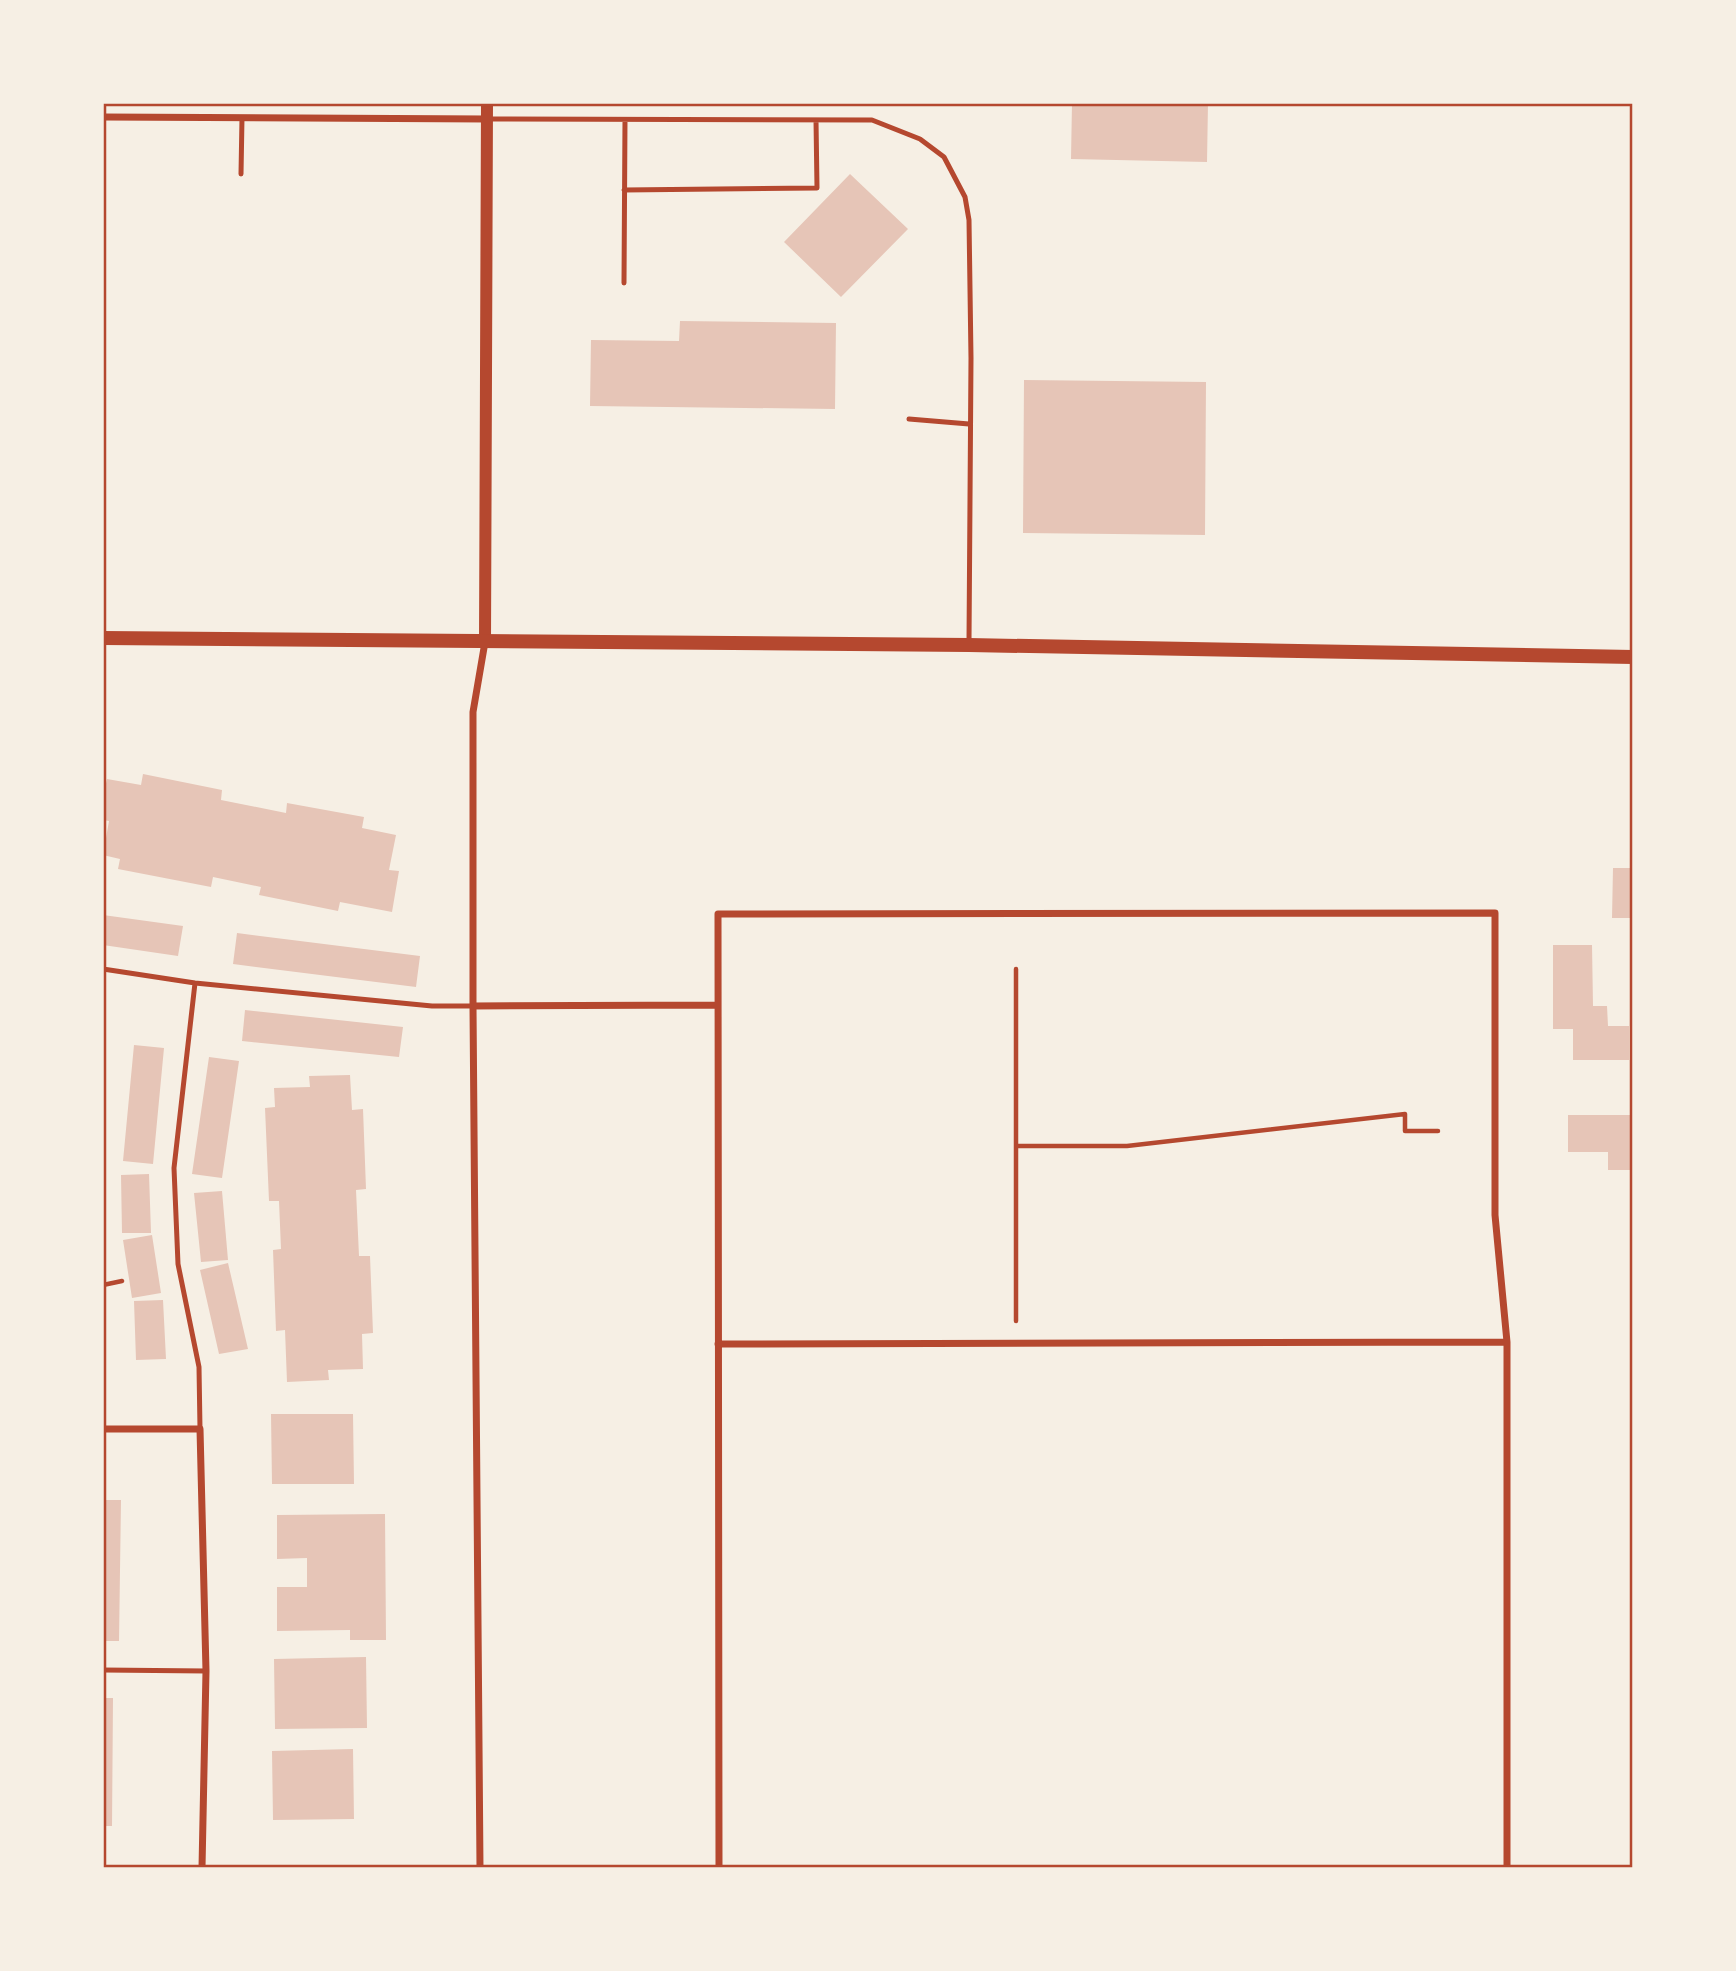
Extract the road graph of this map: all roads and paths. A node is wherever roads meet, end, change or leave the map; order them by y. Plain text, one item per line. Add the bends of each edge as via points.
1 (487, 103) edge
2 (103, 117) edge
3 (242, 118) junction
4 (487, 119) junction
5 (625, 120) junction
6 (816, 120) junction
7 (241, 174) dead end
8 (624, 190) junction
9 (624, 283) dead end
10 (908, 419) dead end
11 (969, 424) junction
12 (103, 638) edge
13 (485, 642) junction
14 (969, 645) junction
15 (1633, 657) edge
16 (103, 969) edge
17 (1016, 969) dead end
18 (195, 983) junction
19 (718, 1005) junction
20 (473, 1006) junction
21 (1437, 1131) dead end
22 (1016, 1146) junction
23 (122, 1281) dead end
24 (103, 1285) edge
25 (1016, 1322) dead end
26 (1507, 1342) junction
27 (718, 1344) junction
28 (103, 1429) edge
29 (200, 1429) junction
30 (103, 1670) edge
31 (206, 1671) junction
32 (202, 1868) edge
33 (480, 1868) edge
34 (719, 1868) edge
35 (1507, 1868) edge

1 - 4 street
2 - 3 street
3 - 4 street
3 - 7 lane
4 - 5 lane
4 - 13 street
5 - 6 lane
5 - 8 lane
6 - 8 lane via 817,188
6 - 11 lane via 872,120 920,139 944,157 965,197 969,220
8 - 9 lane
10 - 11 lane
11 - 14 lane
12 - 13 main road
13 - 14 main road
13 - 20 street via 473,712
14 - 15 main road
16 - 18 lane
17 - 22 path
18 - 20 lane
18 - 29 lane via 174,1168 178,1264 199,1367
19 - 20 street
19 - 26 street via 718,914 1495,913 1495,1215
19 - 27 street
20 - 33 street
21 - 22 path via 1405,1131 1405,1114 1126,1146
22 - 25 path
23 - 24 path
26 - 27 street
26 - 35 street
27 - 34 street
28 - 29 street
29 - 31 street
30 - 31 lane
31 - 32 street

